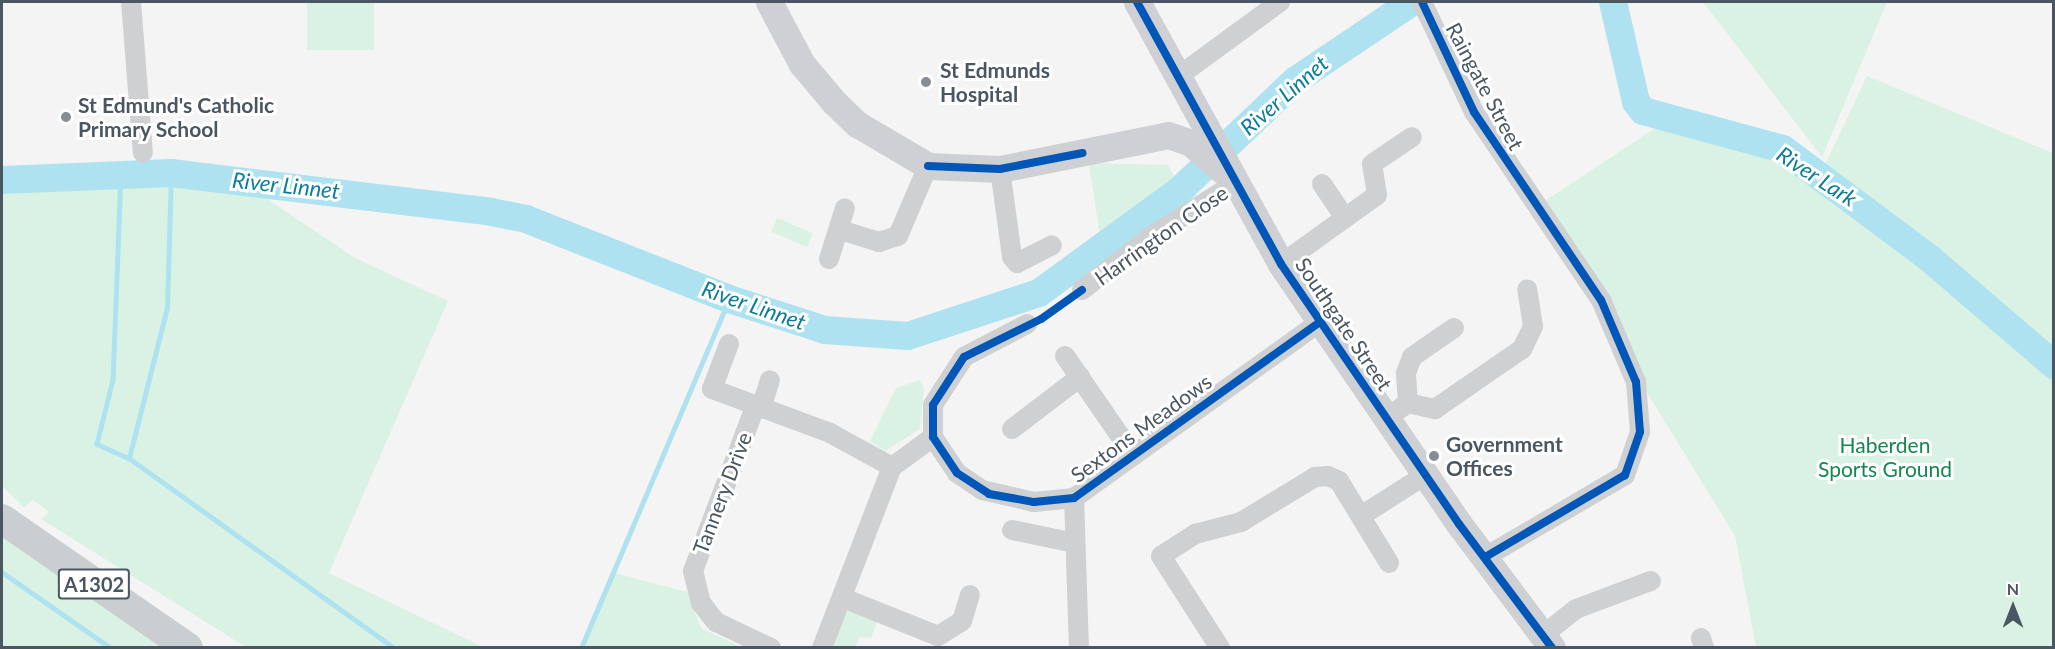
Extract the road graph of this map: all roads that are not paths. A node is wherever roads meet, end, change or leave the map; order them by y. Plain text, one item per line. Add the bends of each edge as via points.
1 (131, 2) edge
2 (769, 2) edge
3 (1137, 2) edge
4 (1280, 2) edge
5 (1426, 10) edge
6 (1181, 87) junction
7 (1168, 135) junction
8 (1412, 137) dead end
9 (143, 153) dead end
10 (1221, 163) junction
11 (928, 165) junction
12 (1000, 169) junction
13 (1322, 184) dead end
14 (845, 208) dead end
15 (1345, 218) junction
16 (840, 230) junction
17 (1052, 244) dead end
18 (829, 260) dead end
19 (1281, 264) junction
20 (1527, 289) dead end
21 (1082, 290) dead end
22 (1320, 322) junction
23 (1027, 324) dead end
24 (1454, 328) dead end
25 (729, 344) dead end
26 (1065, 356) dead end
27 (1080, 377) junction
28 (770, 380) dead end
29 (1408, 402) junction
30 (758, 408) junction
31 (1386, 418) junction
32 (1012, 429) dead end
33 (933, 437) junction
34 (1134, 456) junction
35 (892, 467) junction
36 (1425, 476) junction
37 (1074, 498) junction
38 (1361, 516) junction
39 (2, 519) edge
40 (1012, 530) dead end
41 (1075, 543) junction
42 (1485, 556) junction
43 (1389, 563) dead end
44 (1651, 581) dead end
45 (970, 595) dead end
46 (843, 598) junction
47 (1547, 642) edge
48 (188, 648) edge
49 (771, 648) edge
50 (822, 648) edge
51 (1079, 648) edge
52 (1220, 648) edge

1 - 9 street
2 - 11 street via 802,64 834,102 857,124
3 - 6 street, Southgate Street
4 - 6 street
5 - 42 street, Raingate Street via 1474,112 1616,326 1636,382 1640,432 1633,463 1614,485
6 - 7 street
6 - 10 street, Southgate Street
7 - 10 street
7 - 12 street
8 - 15 street via 1372,164 1377,195
10 - 19 street, Southgate Street
10 - 21 street, Harrington Close via 1150,237
11 - 12 street
11 - 16 street via 898,236 879,242
12 - 17 street via 1012,257 1017,263
13 - 15 street
14 - 16 street
15 - 19 street
16 - 18 street
19 - 22 street, Southgate Street
20 - 29 street via 1533,326 1522,350 1435,409
22 - 31 street, Southgate Street
22 - 34 street, Sextons Meadows
23 - 33 street via 964,357 933,405
24 - 29 street via 1408,364
25 - 30 street, Tannery Drive via 712,389
26 - 27 street, Sextons Meadows
27 - 32 street
27 - 34 street, Sextons Meadows
28 - 30 street, Tannery Drive
29 - 31 street
30 - 35 street, Tannery Drive via 830,433
30 - 49 street, Tannery Drive via 693,571 701,603 716,622
31 - 36 street, Southgate Street
33 - 35 street
33 - 37 street, Sextons Meadows via 957,473 989,494 1034,502
34 - 37 street, Sextons Meadows
35 - 46 street
36 - 38 street
36 - 42 street, Southgate Street
37 - 41 street
38 - 43 street
38 - 52 street via 1339,481 1321,475 1241,522 1195,534 1161,556
39 - 48 main road, A1302
40 - 41 street
41 - 51 street
42 - 47 street, Southgate Street
44 - 47 street via 1576,609
45 - 46 street via 962,621 938,636
46 - 50 street

